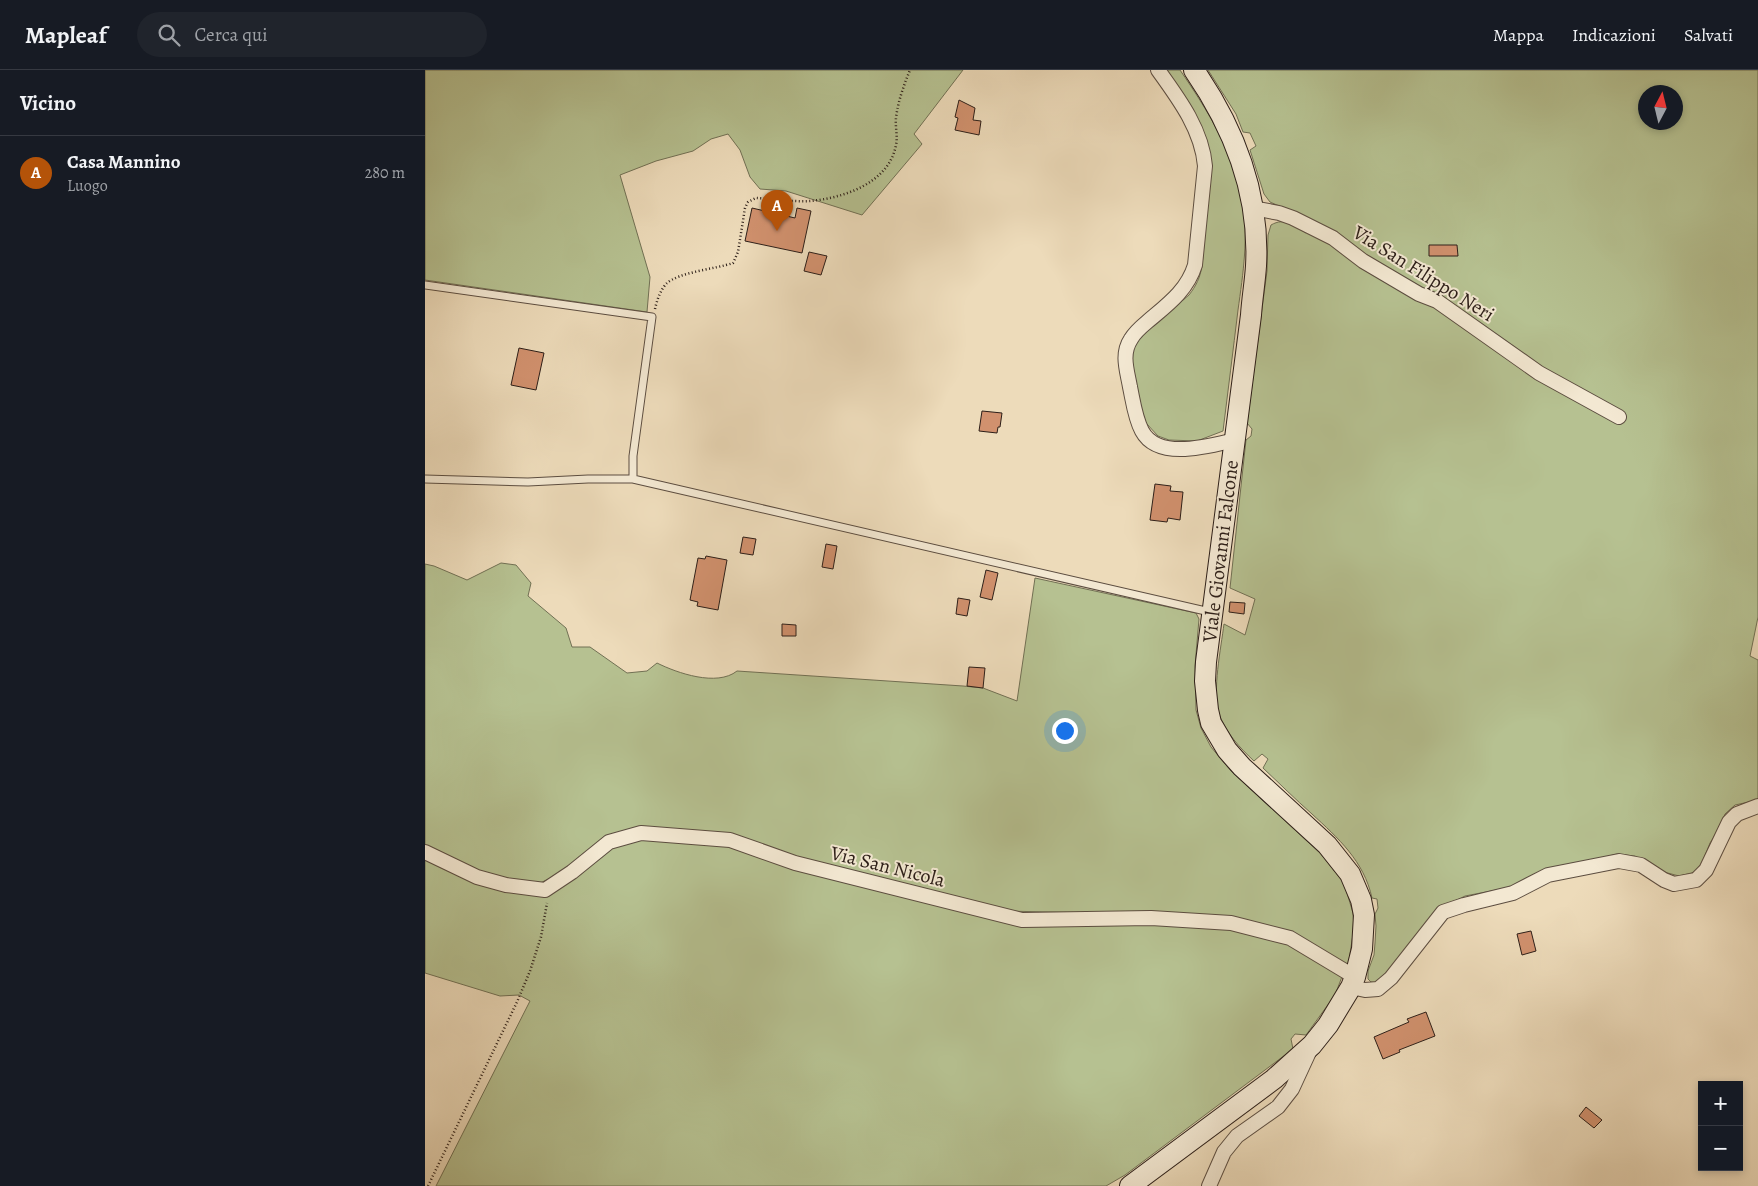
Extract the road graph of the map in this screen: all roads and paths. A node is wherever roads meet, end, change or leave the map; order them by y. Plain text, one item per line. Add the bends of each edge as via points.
1 (910, 70) edge
2 (1158, 70) edge
3 (1194, 70) edge
4 (1253, 208) junction
5 (425, 285) edge
6 (653, 317) junction
7 (1619, 417) dead end
8 (1235, 440) junction
9 (425, 479) edge
10 (633, 479) junction
11 (1213, 613) junction
12 (1758, 806) edge
13 (425, 852) edge
14 (545, 890) junction
15 (1353, 982) junction
16 (1312, 1045) junction
17 (428, 1186) edge
18 (1130, 1186) edge
19 (1209, 1186) edge

1 - 6 path via 896,118 897,143 883,172 869,184 838,196 808,201 756,198 748,202 733,263 678,277 667,284 659,295
2 - 8 street via 1196,130 1204,151 1205,166 1191,278 1182,291 1136,332 1127,348 1125,358 1137,417 1145,436 1159,446 1198,448
3 - 4 street, Viale Giovanni Falcone via 1235,141 1251,190
4 - 7 street, Via San Filippo Neri via 1279,213 1333,238 1363,261 1411,290 1437,301 1539,372
4 - 8 street, Viale Giovanni Falcone via 1256,266
5 - 6 lane
6 - 10 lane via 633,456
8 - 11 street, Viale Giovanni Falcone
9 - 10 lane via 528,482
10 - 11 lane
11 - 15 street, Viale Giovanni Falcone via 1205,681 1211,723 1242,767 1327,845 1350,874 1364,915 1362,949
12 - 15 street via 1737,814 1729,822 1706,870 1696,880 1674,884 1641,866 1619,861 1548,875 1513,893 1443,912 1391,978 1378,989 1365,990
13 - 14 street via 477,877
14 - 15 street, Via San Nicola via 609,842 641,833 730,840 795,863 1022,920 1151,918 1231,923 1290,938
14 - 17 path via 548,906 530,971
15 - 16 street, Viale Giovanni Falcone via 1328,1025
16 - 18 street via 1274,1079
16 - 19 street via 1292,1090 1278,1107 1237,1136 1224,1152

